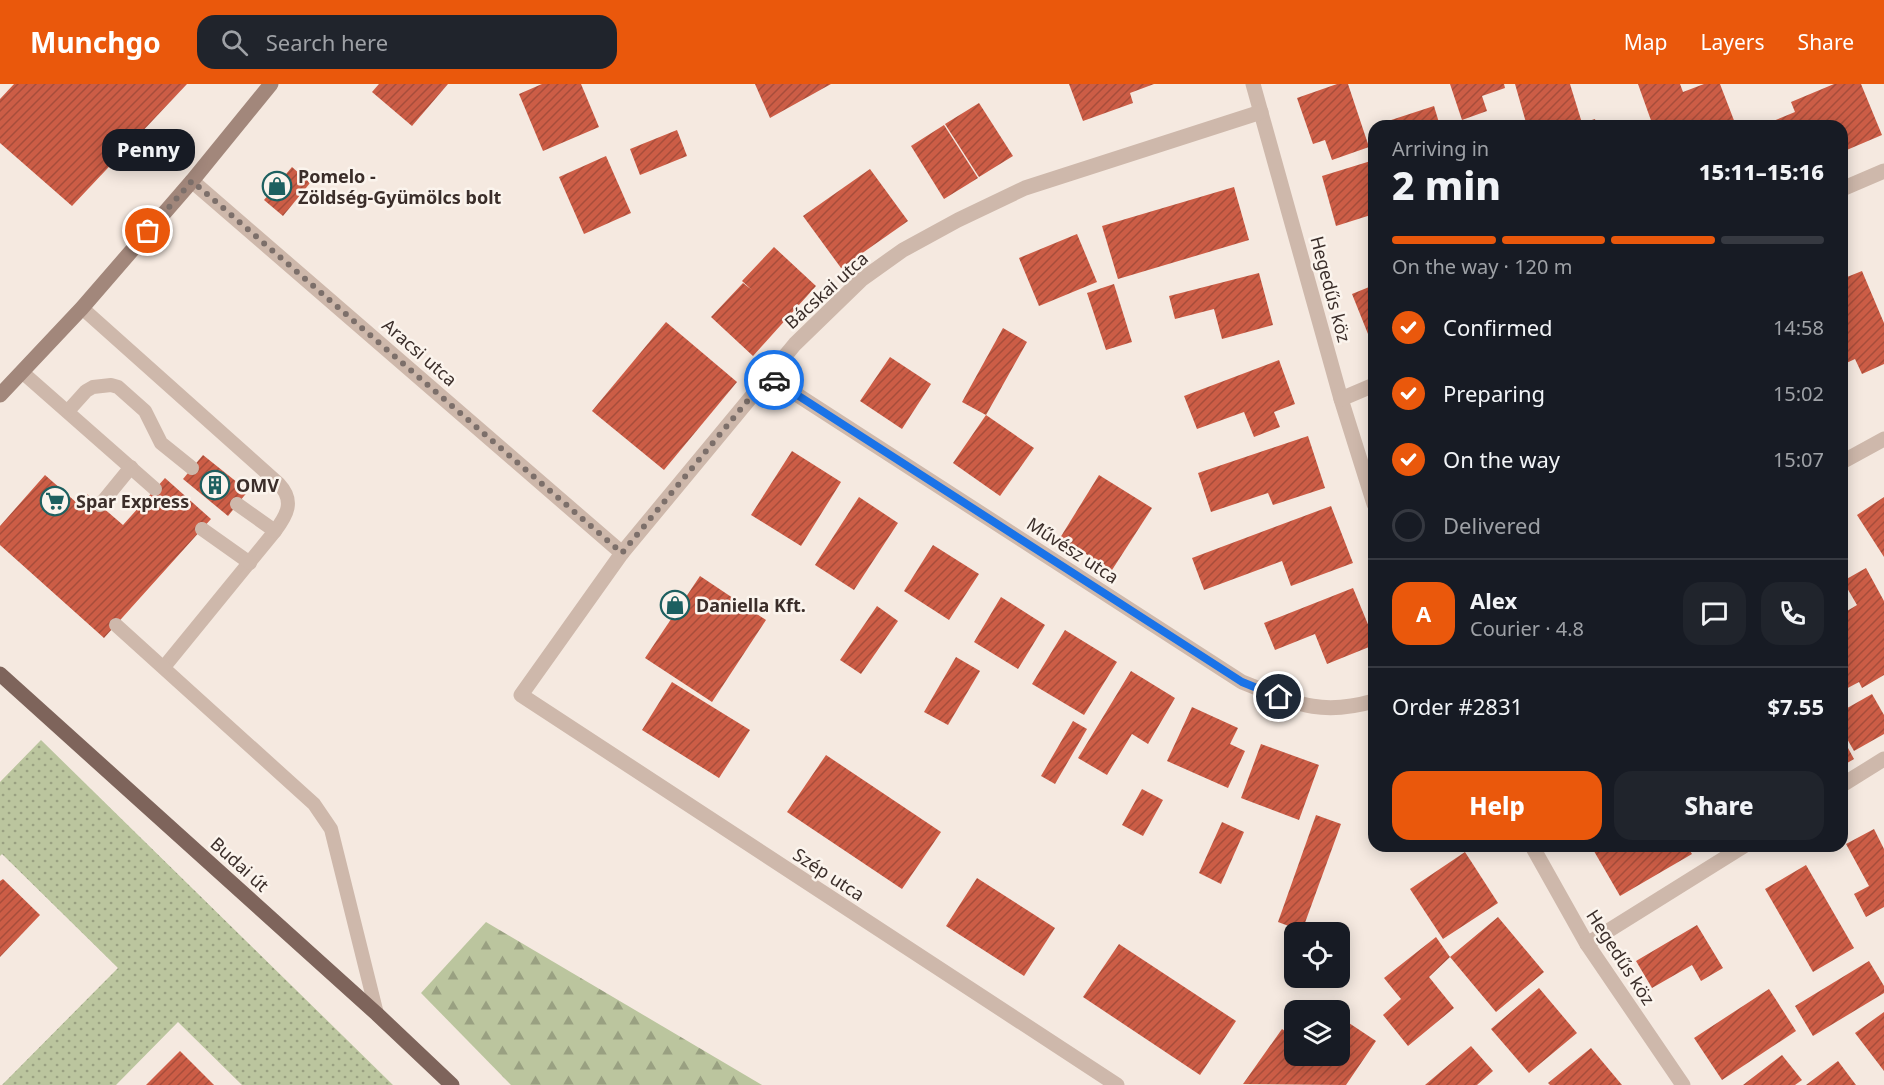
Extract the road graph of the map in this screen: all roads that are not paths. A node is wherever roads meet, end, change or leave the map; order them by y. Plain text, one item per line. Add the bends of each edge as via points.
1 (271, 84) edge
2 (1253, 84) edge
3 (1262, 112) junction
4 (1884, 171) edge
5 (192, 181) junction
6 (1848, 186) edge
7 (82, 308) junction
8 (22, 372) junction
9 (768, 376) junction
10 (1368, 388) edge
11 (0, 395) edge
12 (1341, 399) junction
13 (68, 411) junction
14 (1884, 439) edge
15 (1848, 459) edge
16 (132, 467) junction
17 (192, 468) dead end
18 (1368, 485) edge
19 (155, 489) dead end
20 (237, 504) dead end
21 (100, 506) dead end
22 (202, 529) dead end
23 (275, 531) junction
24 (622, 553) junction
25 (250, 563) junction
26 (116, 625) dead end
27 (164, 667) junction
28 (0, 674) edge
29 (521, 695) joint
30 (1368, 703) edge
31 (1884, 759) edge
32 (1848, 781) edge
33 (1535, 852) edge
34 (1734, 852) edge
35 (1587, 944) junction
36 (377, 1014) junction
37 (452, 1085) edge
38 (1117, 1085) edge
39 (1683, 1085) edge

1 - 5 street
2 - 3 street, Hegedűs köz
3 - 9 street, Bácskai utca via 1025,188 958,220 903,250 861,280
3 - 12 street, Hegedűs köz
4 - 6 street
5 - 7 street
5 - 24 street, Aracsi utca
7 - 8 street
7 - 23 lane via 284,489 287,513
8 - 11 street
8 - 13 lane
9 - 24 street, Bácskai utca
9 - 30 street, Művész utca via 1242,682 1298,704 1326,709
10 - 12 street
12 - 18 street, Hegedűs köz
13 - 16 lane
13 - 17 lane via 93,387 118,387 145,411 161,443
14 - 15 street
16 - 19 lane
16 - 21 lane
20 - 23 lane
22 - 25 lane
23 - 25 lane
24 - 29 street, Bácskai utca
25 - 27 lane
26 - 27 lane
27 - 36 lane via 314,804 331,829
28 - 36 main road, Budai út
29 - 38 street, Szép utca
31 - 32 street
33 - 35 street, Hegedűs köz
34 - 35 street
35 - 39 street, Hegedűs köz
36 - 37 main road, Budai út

